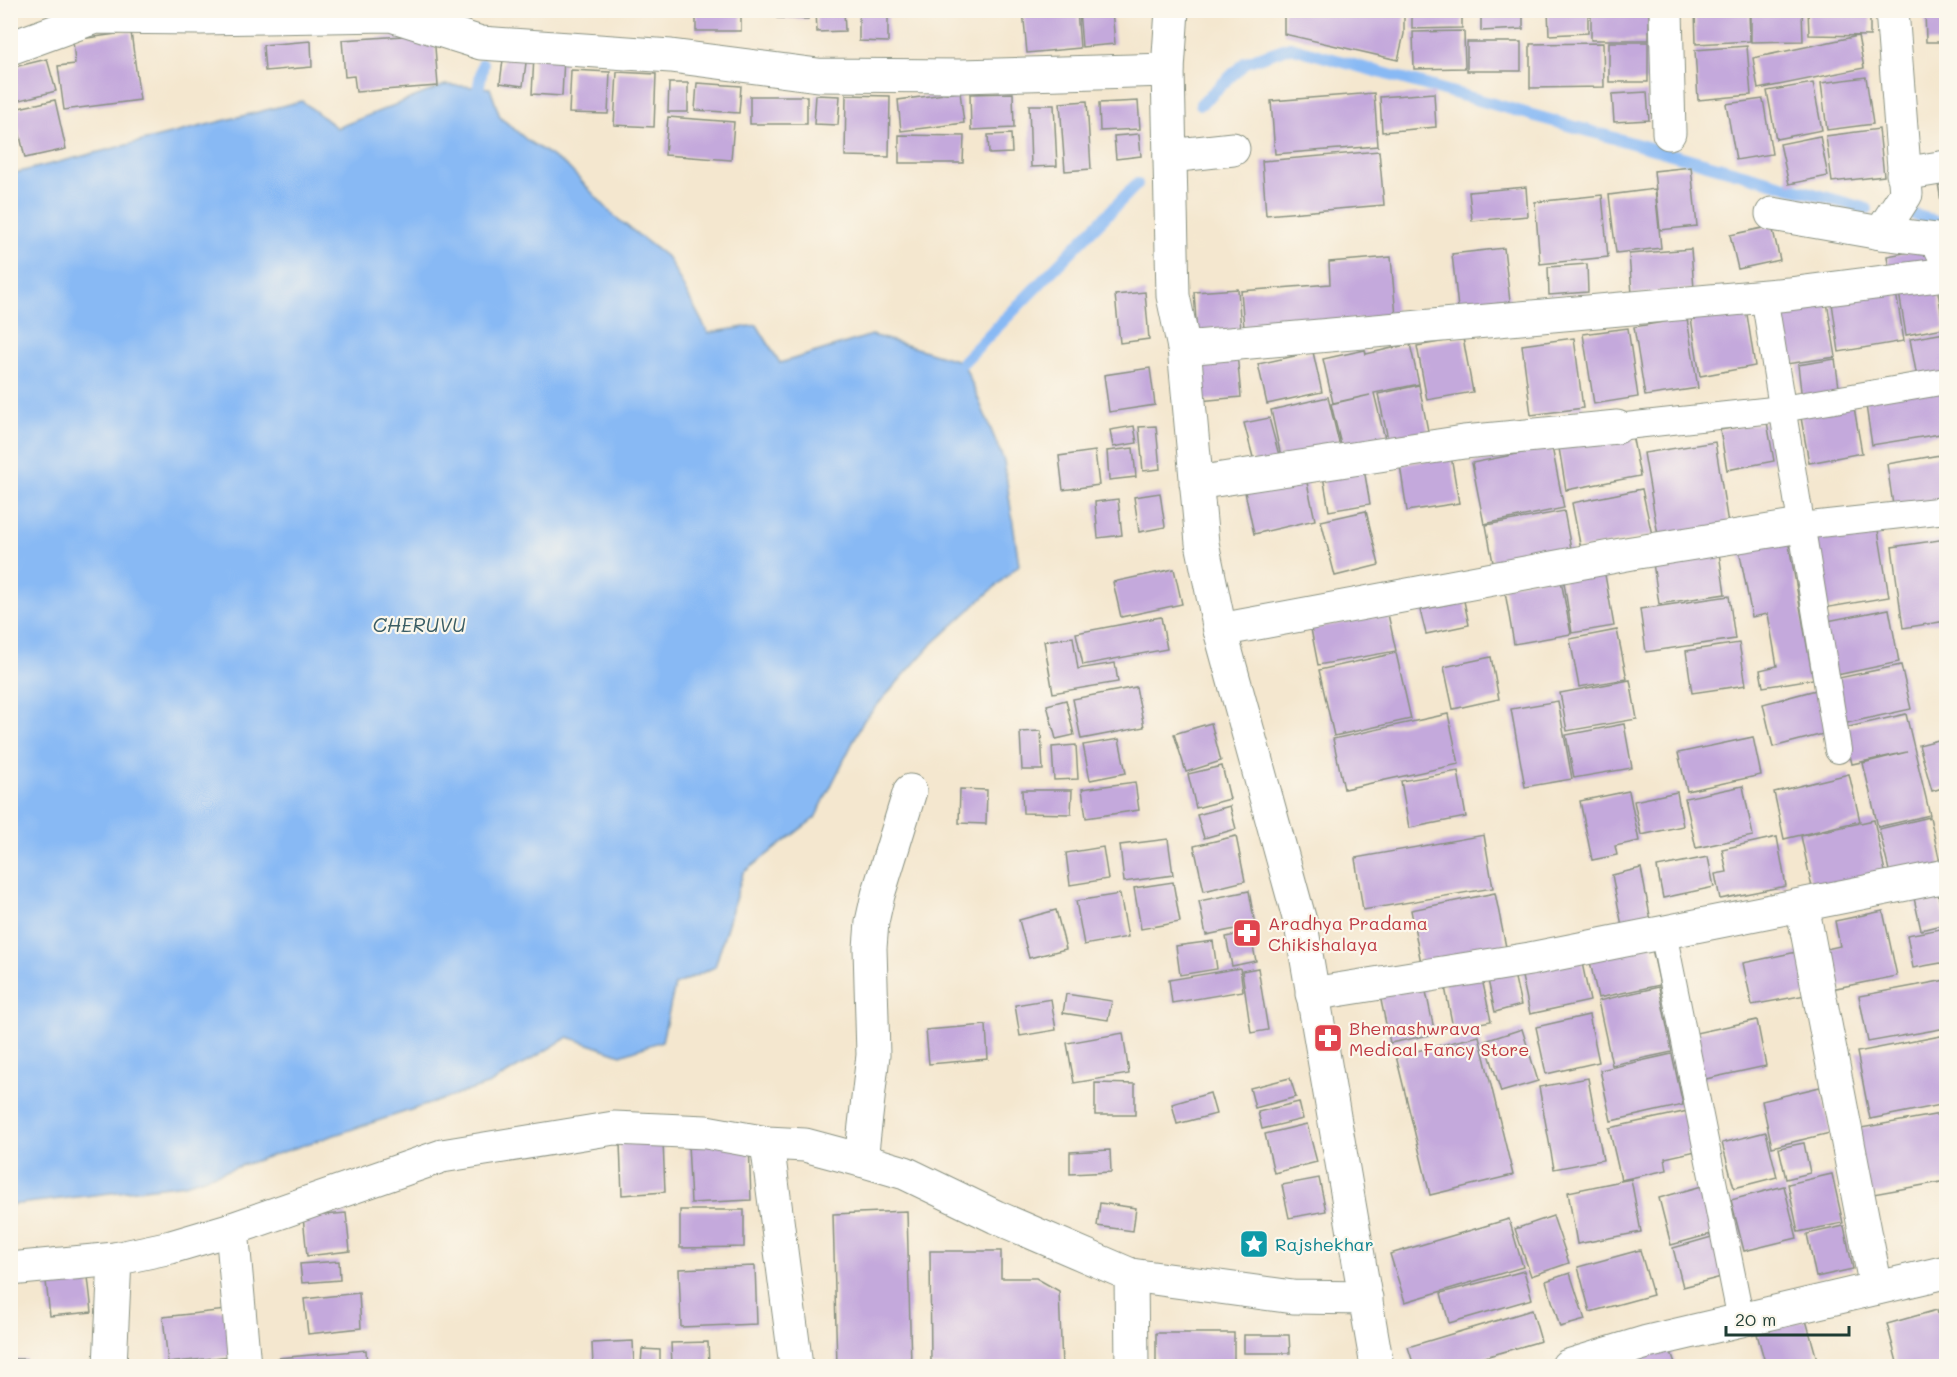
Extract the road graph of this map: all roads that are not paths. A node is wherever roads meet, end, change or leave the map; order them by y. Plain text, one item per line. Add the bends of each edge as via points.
1 (467, 10) edge
2 (1172, 10) edge
3 (1666, 10) edge
4 (1892, 10) edge
5 (94, 14) edge
6 (199, 14) edge
7 (481, 43) junction
8 (10, 48) edge
9 (1168, 70) junction
10 (1669, 133) dead end
11 (1233, 149) dead end
12 (1170, 156) junction
13 (1947, 167) edge
14 (1903, 174) junction
15 (1772, 214) dead end
16 (1881, 233) junction
17 (1947, 258) edge
18 (1947, 274) edge
19 (1764, 296) junction
20 (1184, 348) junction
21 (1947, 381) edge
22 (1782, 409) junction
23 (1617, 427) joint
24 (1196, 483) junction
25 (1947, 510) edge
26 (1801, 526) junction
27 (1220, 630) junction
28 (1838, 750) dead end
29 (910, 790) dead end
30 (1947, 876) edge
31 (1802, 905) junction
32 (1663, 933) junction
33 (1311, 994) junction
34 (767, 1143) junction
35 (861, 1160) junction
36 (232, 1229) junction
37 (115, 1259) junction
38 (10, 1269) edge
39 (1947, 1272) edge
40 (1131, 1275) junction
41 (1876, 1288) junction
42 (1366, 1298) junction
43 (1741, 1320) junction
44 (110, 1366) edge
45 (244, 1366) edge
46 (796, 1366) edge
47 (1132, 1366) edge
48 (1377, 1366) edge
49 (1568, 1366) edge

1 - 7 street
2 - 9 street
3 - 10 street
4 - 14 street
5 - 6 street
5 - 8 street
6 - 7 street via 391,15
7 - 9 street via 671,56 818,75 961,76
9 - 12 street
11 - 12 street
12 - 20 street via 1173,296
13 - 14 street
14 - 16 street via 1905,194
15 - 16 street
16 - 17 street via 1937,240
18 - 19 street
19 - 20 street
19 - 22 lane
20 - 24 street
21 - 22 lane
22 - 23 lane
22 - 26 lane
23 - 24 street via 1464,442
24 - 27 street via 1202,543
25 - 26 lane
26 - 27 street via 1632,553
26 - 28 lane
27 - 33 street via 1300,925
29 - 35 street via 872,922 873,1055
30 - 31 street
31 - 32 street
31 - 41 street
32 - 33 street
32 - 43 lane
33 - 42 street
34 - 35 street via 805,1145
34 - 36 street via 706,1132 614,1128 442,1156
34 - 46 street
35 - 40 street via 905,1173
36 - 37 street
36 - 45 street
37 - 38 street
37 - 44 street
39 - 41 street
40 - 42 street via 1293,1297
40 - 47 street
41 - 43 street
42 - 48 street
43 - 49 street

